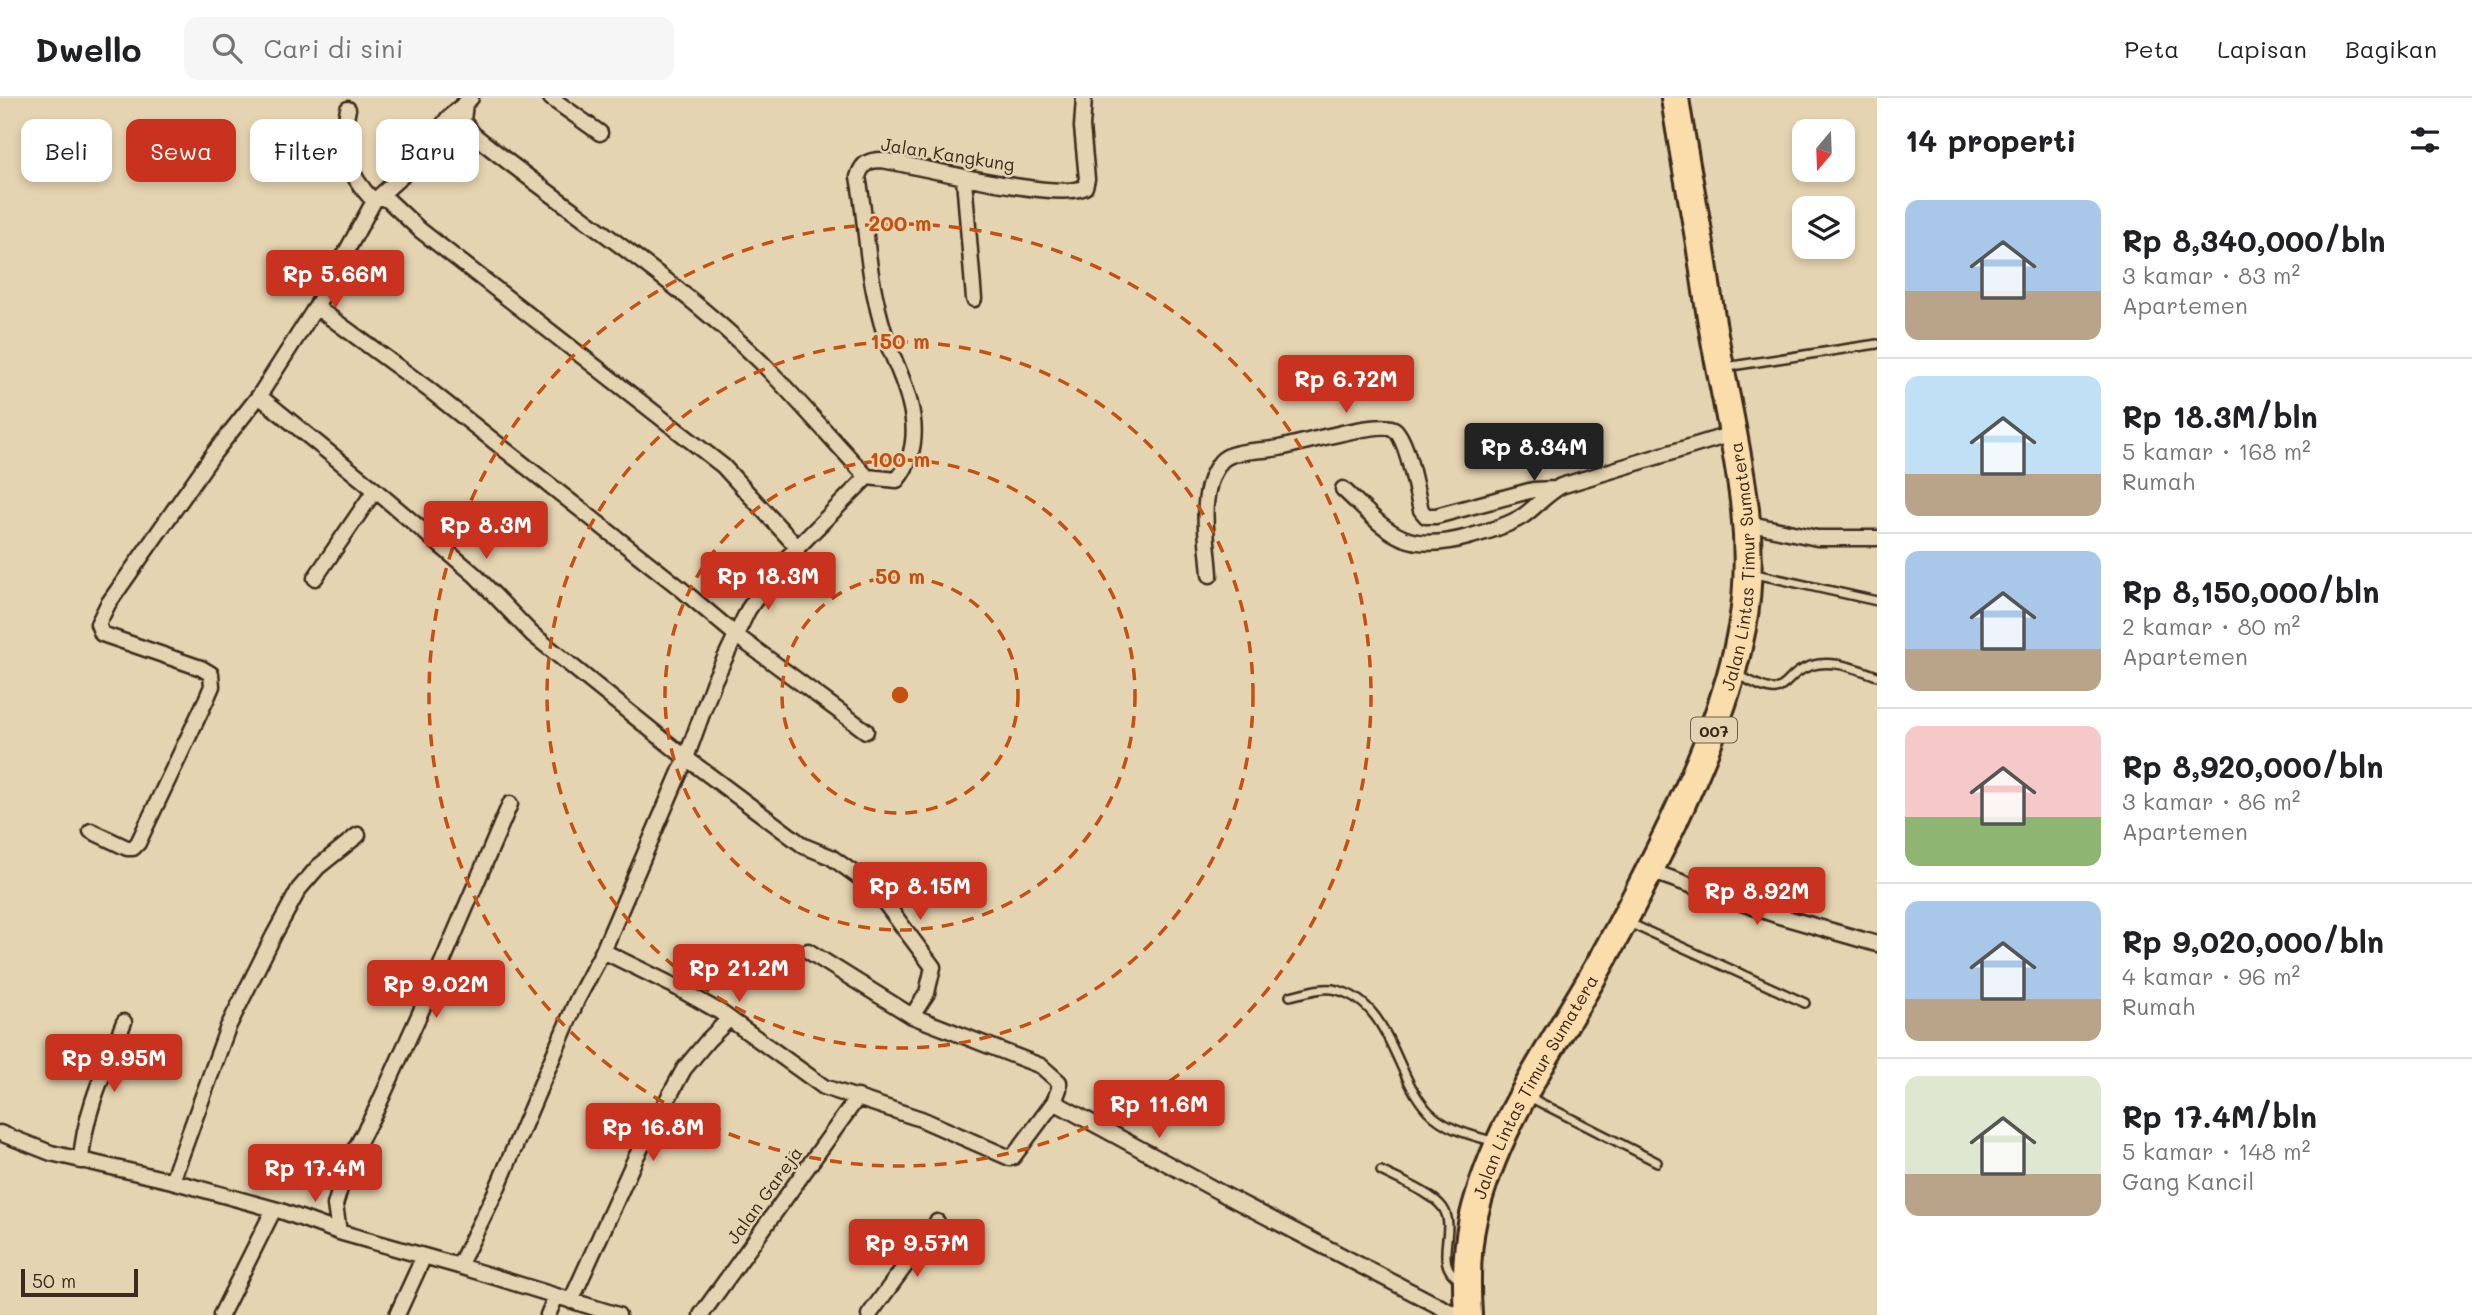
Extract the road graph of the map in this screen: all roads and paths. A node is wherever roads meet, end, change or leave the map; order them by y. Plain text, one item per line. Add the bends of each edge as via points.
1 (551, 98) edge
2 (1084, 98) edge
3 (1675, 98) edge
4 (468, 101) edge
5 (348, 108) dead end
6 (600, 133) dead end
7 (964, 178) junction
8 (377, 199) junction
9 (974, 299) dead end
10 (316, 307) junction
11 (1877, 344) edge
12 (1721, 368) junction
13 (259, 396) junction
14 (1735, 433) junction
15 (867, 477) junction
16 (1343, 489) dead end
17 (1555, 489) junction
18 (375, 490) junction
19 (1746, 523) junction
20 (1877, 538) edge
21 (798, 548) junction
22 (1747, 572) junction
23 (1210, 575) dead end
24 (314, 578) dead end
25 (1877, 601) edge
26 (737, 636) junction
27 (1731, 672) junction
28 (1877, 676) edge
29 (866, 731) dead end
30 (686, 758) junction
31 (510, 804) dead end
32 (91, 831) dead end
33 (358, 835) dead end
34 (1650, 871) junction
35 (1624, 921) junction
36 (1877, 944) edge
37 (603, 951) junction
38 (808, 951) dead end
39 (1290, 996) dead end
40 (1804, 1003) dead end
41 (912, 1016) junction
42 (729, 1019) junction
43 (124, 1022) dead end
44 (1523, 1094) junction
45 (858, 1097) junction
46 (1054, 1102) junction
47 (0, 1133) edge
48 (1499, 1143) junction
49 (81, 1161) junction
50 (1657, 1162) dead end
51 (1381, 1171) dead end
52 (172, 1181) junction
53 (274, 1209) junction
54 (937, 1222) dead end
55 (339, 1232) junction
56 (424, 1256) junction
57 (459, 1266) junction
58 (1467, 1276) junction
59 (556, 1296) junction
60 (571, 1301) junction
61 (221, 1315) edge
62 (397, 1315) edge
63 (548, 1315) edge
64 (618, 1315) edge
65 (701, 1315) edge
66 (869, 1315) edge
67 (1456, 1315) edge
68 (1468, 1315) edge

1 - 6 street
2 - 7 street, Jalan Kangkung via 1085,187 1073,191
3 - 12 highway, Jalan Lintas Timur Sumatera / 007
4 - 8 street via 447,118 413,166
4 - 15 street via 462,119 474,135 690,300 761,363
5 - 8 street via 343,132 348,161 360,185
7 - 9 street
7 - 15 street, Jalan Kangkung via 882,160 869,161 858,177 875,299 906,387 914,429 912,452 897,480
8 - 10 street
8 - 21 street via 388,200 723,466
10 - 13 street
10 - 26 street via 428,389
11 - 12 lane
12 - 14 highway, Jalan Lintas Timur Sumatera / 007
13 - 18 street
13 - 32 street via 214,453 98,624 102,634 201,668 213,681 138,843 127,848
14 - 17 street
14 - 19 highway, Jalan Lintas Timur Sumatera / 007
15 - 21 street
16 - 17 street via 1396,536 1423,544 1451,541 1509,523
17 - 23 street via 1533,490 1426,516 1401,439 1386,426 1243,452 1220,463 1207,498
18 - 24 street
18 - 30 street via 475,575 532,635
19 - 20 street via 1817,538
19 - 22 highway, Jalan Lintas Timur Sumatera / 007
21 - 26 street via 770,578
22 - 25 lane
22 - 27 highway, Jalan Lintas Timur Sumatera / 007 via 1742,628
26 - 29 street
26 - 30 street via 714,681
27 - 28 lane via 1771,689 1814,665 1849,665
27 - 34 highway, Jalan Lintas Timur Sumatera / 007 via 1708,747
30 - 37 street
30 - 41 street via 804,846 831,857 873,887 933,967 927,993
31 - 55 street via 430,991 348,1163 335,1205
33 - 52 street via 299,888 280,923 228,1027
34 - 35 highway, Jalan Lintas Timur Sumatera / 007
34 - 36 street
35 - 40 lane
35 - 44 highway, Jalan Lintas Timur Sumatera / 007
37 - 42 street
37 - 57 street
38 - 41 street
39 - 48 lane via 1337,990 1368,1007 1428,1112 1458,1132
41 - 46 street via 1041,1066 1059,1082
42 - 45 street via 809,1078
42 - 60 street via 678,1080 636,1157
43 - 49 street via 82,1135
44 - 48 highway, Jalan Lintas Timur Sumatera / 007
44 - 50 lane
45 - 46 street via 1010,1157
45 - 65 street, Jalan Gareja
46 - 67 street
47 - 49 street
48 - 58 highway, Jalan Lintas Timur Sumatera / 007 via 1473,1219
49 - 52 street
51 - 58 lane via 1443,1208 1447,1266 1460,1280
52 - 53 street
53 - 55 street
53 - 61 street
54 - 66 street
55 - 56 street
56 - 57 street
56 - 62 street
57 - 59 street
58 - 68 highway, Jalan Lintas Timur Sumatera / 007
59 - 60 street
59 - 63 street
60 - 64 street

